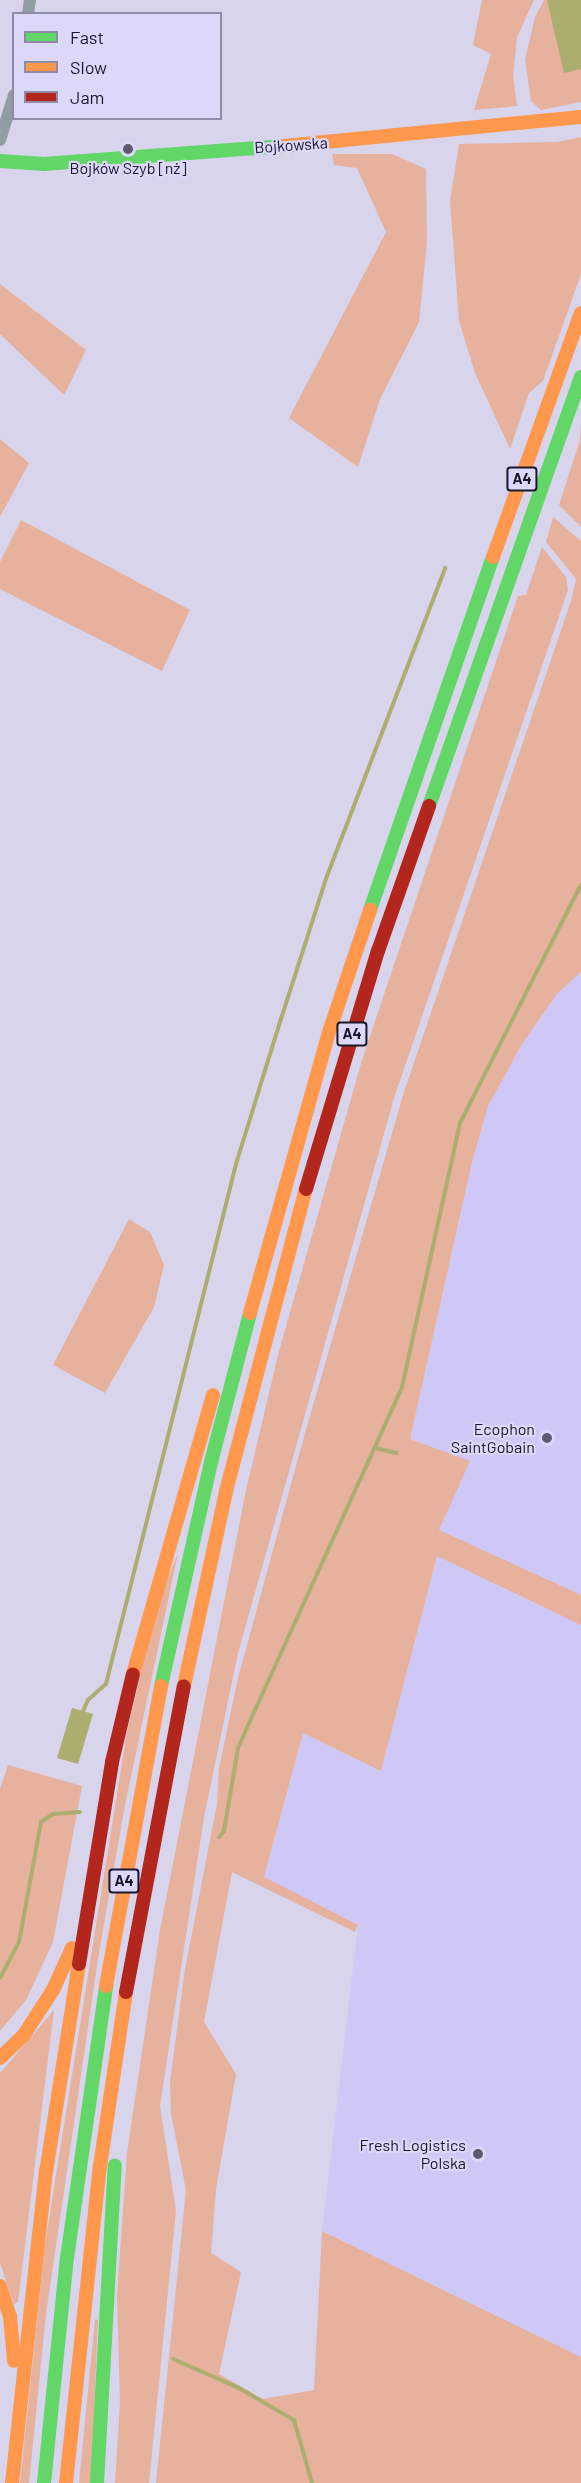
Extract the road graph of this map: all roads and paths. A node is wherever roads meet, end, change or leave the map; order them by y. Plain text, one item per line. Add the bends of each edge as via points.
1 (12, 101) edge
2 (581, 117) edge
3 (0, 140) edge
4 (0, 161) edge
5 (581, 313) edge
6 (581, 377) edge
7 (255, 1288) junction
8 (86, 1916) junction
9 (132, 1952) junction
10 (0, 2058) edge
11 (0, 2286) edge
12 (18, 2419) junction
13 (12, 2483) edge
14 (44, 2483) edge
15 (66, 2483) edge
16 (97, 2483) edge

1 - 3 street
2 - 4 main road, Bojkowska via 401,137 44,164
5 - 7 main road, A4 via 370,906
6 - 9 main road, A4 via 378,951 283,1269 190,1650
7 - 8 main road via 224,1356 141,1638 112,1762
7 - 14 main road, A4 via 188,1558 120,1902 74,2201
8 - 10 main road via 53,1990 23,2036
8 - 12 main road via 46,2172
9 - 15 main road, A4 via 100,2166
9 - 16 main road via 110,2225
11 - 12 main road via 10,2316
12 - 13 main road

